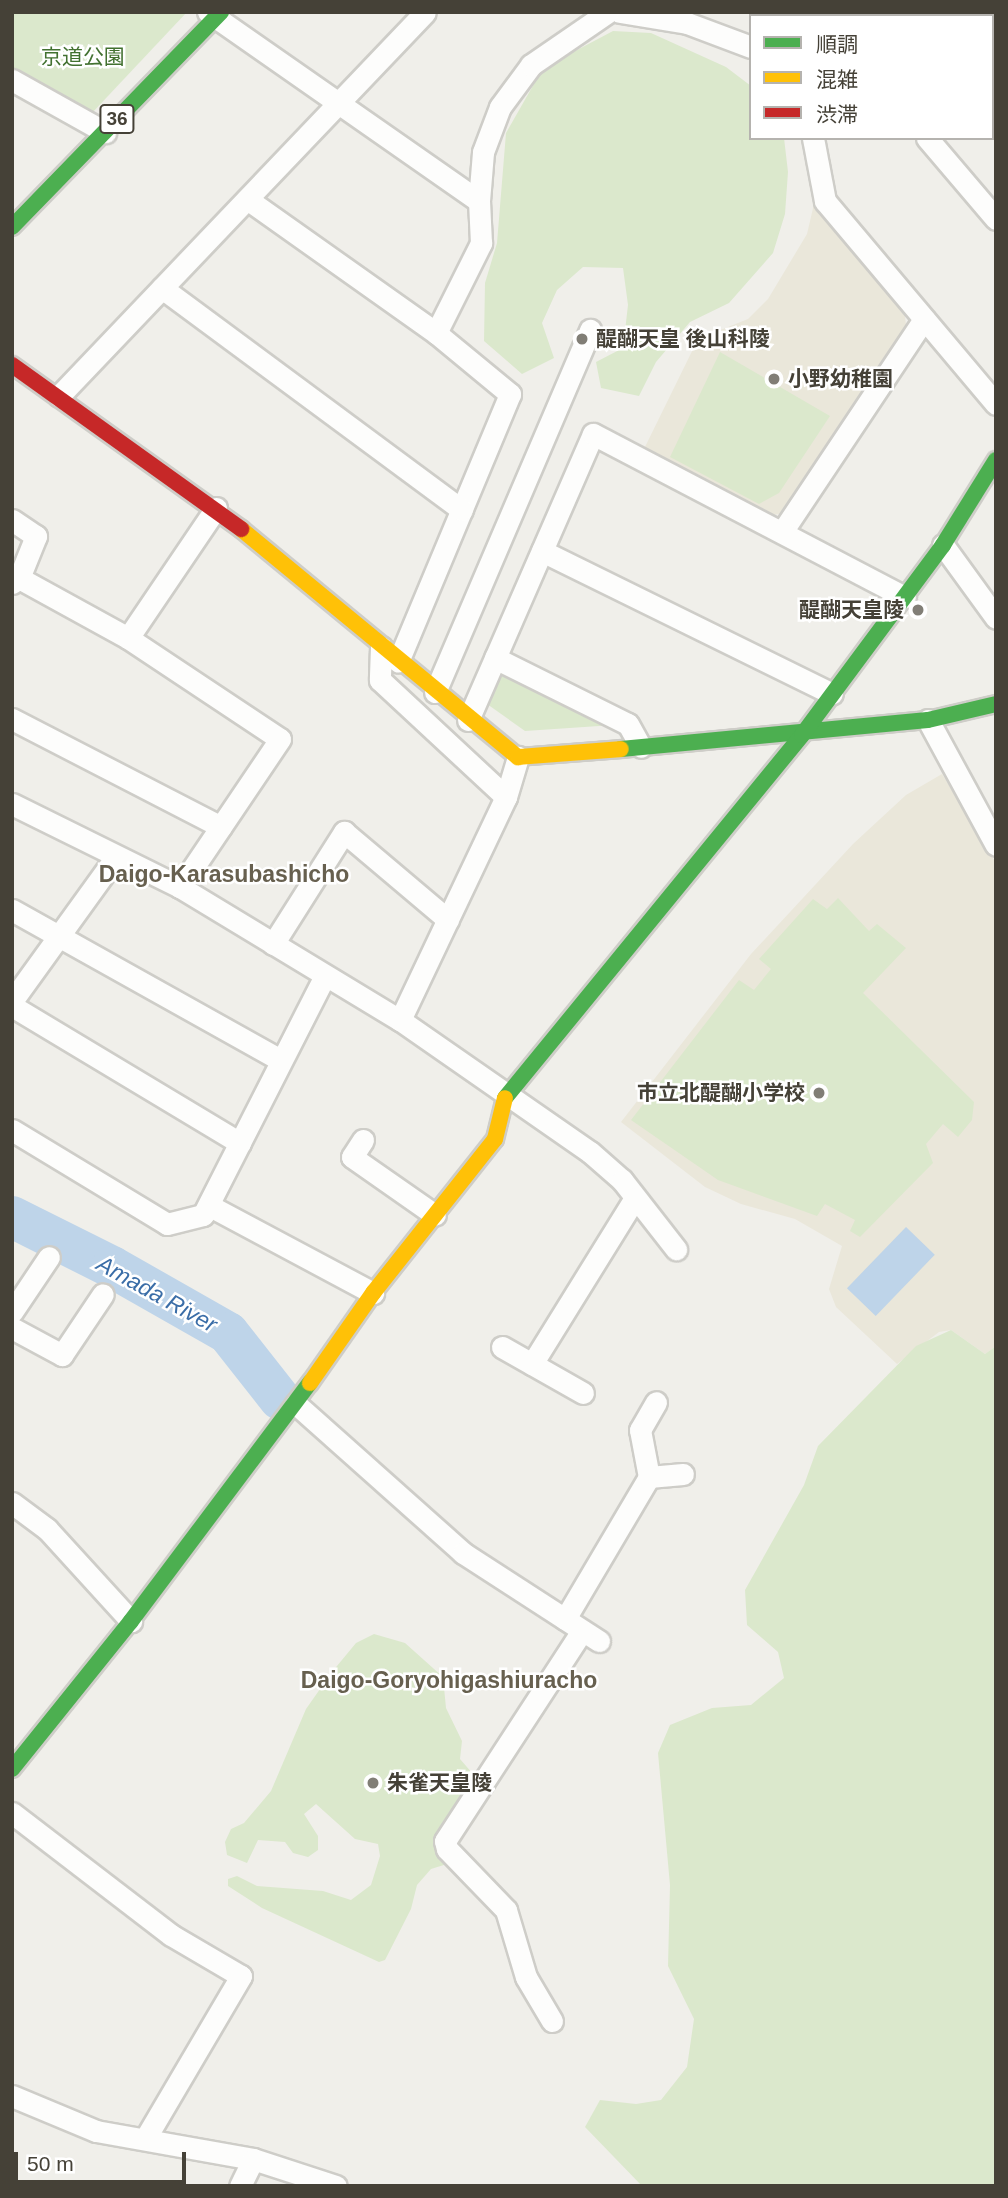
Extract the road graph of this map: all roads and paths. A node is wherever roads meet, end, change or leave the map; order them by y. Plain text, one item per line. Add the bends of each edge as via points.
1 (425, 12) edge
2 (608, 12) edge
3 (620, 12) edge
4 (215, 14) edge
5 (749, 46) edge
6 (12, 80) edge
7 (337, 104) junction
8 (105, 132) junction
9 (813, 140) edge
10 (929, 140) edge
11 (247, 199) junction
12 (479, 201) junction
13 (996, 219) edge
14 (12, 227) edge
15 (162, 288) junction
16 (924, 319) junction
17 (590, 330) dead end
18 (436, 334) junction
19 (12, 365) edge
20 (59, 396) junction
21 (996, 404) edge
22 (996, 460) edge
23 (216, 508) junction
24 (462, 510) junction
25 (12, 520) edge
26 (782, 532) junction
27 (943, 545) junction
28 (542, 551) junction
29 (15, 581) edge
30 (905, 597) junction
31 (996, 618) edge
32 (128, 638) junction
33 (381, 647) junction
34 (495, 658) junction
35 (398, 662) junction
36 (435, 692) junction
37 (832, 694) junction
38 (996, 704) edge
39 (12, 719) edge
40 (468, 720) junction
41 (928, 720) junction
42 (802, 735) junction
43 (641, 747) junction
44 (518, 757) junction
45 (506, 797) junction
46 (12, 804) edge
47 (221, 827) junction
48 (996, 845) edge
49 (116, 857) junction
50 (180, 887) junction
51 (12, 910) edge
52 (448, 920) junction
53 (63, 935) junction
54 (273, 944) junction
55 (325, 976) junction
56 (12, 1004) edge
57 (400, 1020) junction
58 (280, 1060) junction
59 (506, 1096) junction
60 (12, 1130) edge
61 (363, 1140) dead end
62 (240, 1143) junction
63 (635, 1198) junction
64 (210, 1206) junction
65 (435, 1215) junction
66 (676, 1249) dead end
67 (49, 1257) dead end
68 (373, 1293) junction
69 (103, 1294) dead end
70 (12, 1312) edge
71 (12, 1328) edge
72 (502, 1347) dead end
73 (533, 1364) junction
74 (583, 1393) dead end
75 (656, 1402) dead end
76 (296, 1404) junction
77 (683, 1474) dead end
78 (649, 1477) junction
79 (12, 1503) edge
80 (131, 1621) junction
81 (582, 1630) junction
82 (12, 1769) edge
83 (12, 1813) edge
84 (552, 2021) dead end
85 (12, 2096) edge
86 (145, 2139) junction
87 (253, 2159) junction
88 (240, 2186) edge
89 (336, 2186) edge

1 - 7 street
2 - 12 street via 531,65 500,107 484,152
3 - 5 street via 687,23
4 - 7 street
4 - 8 street, 36
6 - 8 street
7 - 11 street
7 - 12 street
8 - 14 street, 36
9 - 16 street via 824,201
10 - 13 street
11 - 15 street
11 - 18 street
12 - 18 street via 481,243
15 - 20 street
15 - 24 street
16 - 21 street
16 - 26 street
17 - 36 street
18 - 24 street via 510,394
19 - 20 street
20 - 23 street
22 - 27 street
23 - 32 street
23 - 33 street
24 - 35 street
25 - 29 street via 36,536
26 - 28 street via 593,434
26 - 30 street
27 - 30 street
27 - 31 street
28 - 34 street
28 - 37 street
29 - 32 street
30 - 37 street
32 - 47 street via 280,739
33 - 35 street
33 - 45 street via 380,680
34 - 40 street
34 - 43 street via 628,724
35 - 36 street
36 - 40 street
37 - 42 street
38 - 41 street
39 - 47 street
40 - 44 street
41 - 42 street
41 - 48 street
42 - 43 street
42 - 59 street
43 - 44 street
44 - 45 street
45 - 52 street
46 - 49 street
47 - 50 street
49 - 50 street
49 - 53 street
50 - 54 street
51 - 53 street
52 - 54 street via 344,832
52 - 57 street
53 - 56 street
53 - 58 street
54 - 55 street
55 - 57 street
55 - 58 street
56 - 62 street
57 - 59 street
58 - 62 street
59 - 63 street via 590,1152
59 - 65 street via 495,1139
60 - 64 street via 167,1224 203,1215
61 - 65 street via 352,1157
62 - 64 street
63 - 66 street
63 - 73 street
64 - 68 street
65 - 68 street
67 - 70 street
68 - 76 street
69 - 71 street via 62,1355
72 - 73 street
73 - 74 street
75 - 78 street via 640,1430
76 - 80 street
76 - 81 street via 463,1553
77 - 78 street
78 - 81 street
79 - 80 street via 47,1528
80 - 82 street
81 - 84 street via 445,1841 506,1910 526,1977
83 - 86 street via 171,1935 241,1976
85 - 86 street via 96,2131
86 - 87 street
87 - 88 street
87 - 89 street

